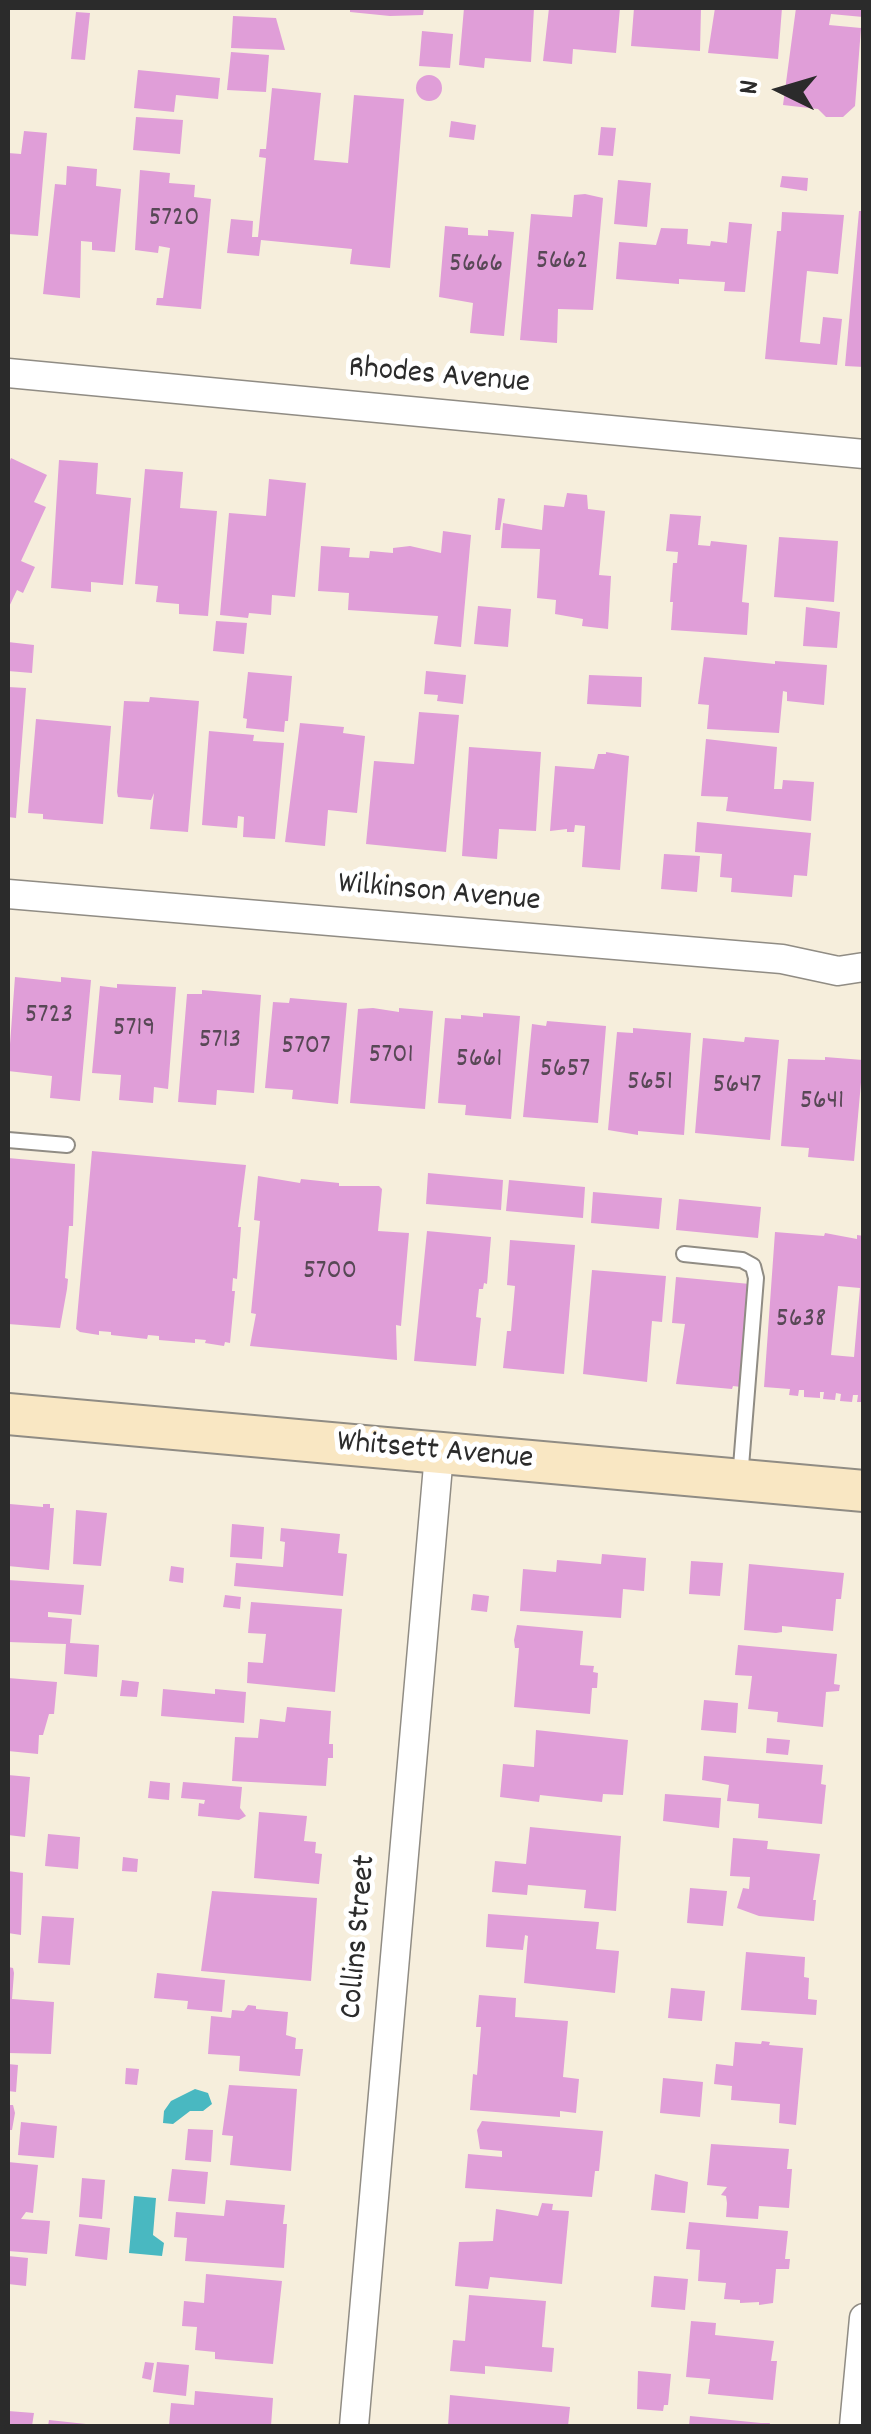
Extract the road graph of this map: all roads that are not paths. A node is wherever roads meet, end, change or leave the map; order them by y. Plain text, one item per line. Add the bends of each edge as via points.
1 (8, 373) edge
2 (864, 454) edge
3 (8, 894) edge
4 (864, 967) edge
5 (8, 1140) edge
6 (67, 1145) dead end
7 (684, 1254) dead end
8 (8, 1414) edge
9 (439, 1454) junction
10 (740, 1480) junction
11 (864, 1491) edge
12 (864, 2318) edge
13 (354, 2426) edge
14 (854, 2426) edge

1 - 2 street, Rhodes Avenue
3 - 4 street, Wilkinson Avenue via 782,959 838,971
5 - 6 lane
7 - 10 lane via 742,1260 756,1278
8 - 9 main road, Whitsett Avenue
9 - 10 main road, Whitsett Avenue
9 - 13 street, Collins Street
10 - 11 main road, Whitsett Avenue
12 - 14 street

